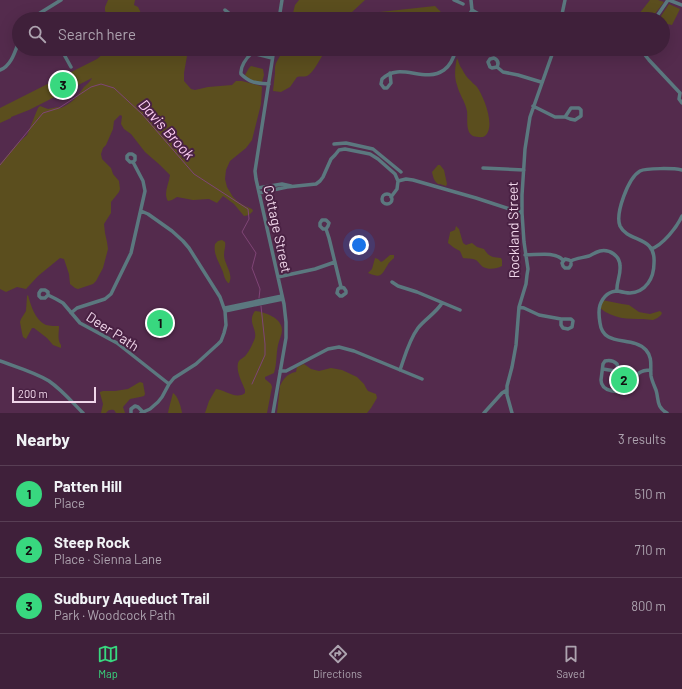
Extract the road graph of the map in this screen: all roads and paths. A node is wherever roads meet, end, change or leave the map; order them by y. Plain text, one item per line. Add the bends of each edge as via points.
1 (61, 0) edge
2 (282, 0) edge
3 (454, 0) edge
4 (471, 0) edge
5 (564, 0) edge
6 (669, 0) edge
7 (463, 4) dead end
8 (682, 5) edge
9 (225, 10) dead end
10 (472, 10) joint
11 (42, 12) edge
12 (227, 12) edge
13 (280, 12) edge
14 (475, 12) edge
15 (562, 12) edge
16 (660, 12) edge
17 (13, 56) edge
18 (65, 56) edge
19 (249, 56) edge
20 (264, 56) edge
21 (454, 56) edge
22 (551, 56) edge
23 (646, 56) edge
24 (272, 58) joint
25 (71, 67) dead end
26 (497, 67) dead end
27 (0, 70) edge
28 (390, 73) dead end
29 (541, 82) junction
30 (268, 84) junction
31 (681, 93) edge
32 (682, 103) edge
33 (533, 106) junction
34 (565, 117) junction
35 (334, 144) dead end
36 (342, 144) junction
37 (343, 149) junction
38 (373, 149) junction
39 (370, 154) junction
40 (133, 162) dead end
41 (390, 163) junction
42 (386, 167) junction
43 (483, 168) dead end
44 (524, 170) junction
45 (682, 170) edge
46 (401, 172) dead end
47 (398, 181) junction
48 (294, 187) junction
49 (258, 188) junction
50 (260, 193) junction
51 (391, 197) dead end
52 (141, 212) junction
53 (522, 213) junction
54 (682, 216) edge
55 (326, 229) dead end
56 (651, 249) junction
57 (525, 255) junction
58 (563, 260) junction
59 (571, 261) junction
60 (335, 262) junction
61 (278, 278) junction
62 (392, 282) dead end
63 (341, 287) dead end
64 (617, 291) junction
65 (48, 295) dead end
66 (282, 297) junction
67 (442, 303) junction
68 (519, 307) junction
69 (225, 310) junction
70 (460, 310) dead end
71 (71, 313) junction
72 (561, 319) dead end
73 (0, 361) edge
74 (603, 369) dead end
75 (400, 370) junction
76 (651, 370) junction
77 (280, 371) junction
78 (422, 379) dead end
79 (169, 384) junction
80 (507, 390) junction
81 (142, 412) edge
82 (83, 413) edge
83 (131, 413) edge
84 (273, 413) edge
85 (484, 413) edge
86 (512, 413) edge
87 (667, 413) edge

1 - 11 street
2 - 13 street
3 - 7 street
4 - 10 street
5 - 15 street
6 - 8 street
6 - 16 street
9 - 12 street
10 - 14 street
17 - 27 street via 10,62
18 - 25 street
19 - 30 street via 241,69 241,74 253,83
20 - 24 street
21 - 28 street via 447,68 434,75 401,71
22 - 29 street, Rockland Street
23 - 31 street
24 - 30 street, Cottage Street
26 - 29 street via 503,72
29 - 33 street, Rockland Street
30 - 49 street, Cottage Street via 256,167
31 - 32 street via 679,99
33 - 34 street via 555,117
33 - 44 street, Rockland Street via 528,126
34 - 34 street via 572,108 581,110 581,116 574,120
35 - 36 street
36 - 37 street
36 - 38 street
37 - 39 street
37 - 48 street via 331,159 320,181 316,184
38 - 39 street
38 - 41 street
39 - 42 street
40 - 52 street via 145,188
41 - 42 street
41 - 46 street
42 - 47 street via 395,174
43 - 44 street
44 - 53 street, Rockland Street
45 - 56 street via 644,170 637,173 626,191 618,217 620,225 626,234 642,241
47 - 51 street via 397,189
47 - 53 street via 413,180
48 - 49 street via 282,184
48 - 50 street
49 - 50 street, Cottage Street
50 - 61 street, Cottage Street
52 - 69 street via 172,231 189,248 220,297
52 - 71 street via 131,252 111,294 104,300 78,308
53 - 57 street, Rockland Street
54 - 56 street via 662,243
55 - 60 street
56 - 64 street via 654,266 652,277 647,284 633,293
57 - 58 street via 554,255
57 - 68 street, Rockland Street via 527,280
58 - 59 street
58 - 59 street via 562,265 565,268 570,267
59 - 64 street via 601,251 614,254 620,265
60 - 61 street
60 - 63 street
61 - 66 street, Cottage Street
62 - 67 street
64 - 76 street via 608,294 600,306 598,312 602,330 608,337 636,343 644,348 650,357
65 - 71 street, Deer Path via 62,303
66 - 69 street
66 - 77 street, Cottage Street via 286,332
67 - 70 street
67 - 75 street via 415,332
68 - 72 street via 536,314
68 - 80 street, Rockland Street via 516,345
69 - 79 street via 225,329 220,341 200,361 177,375
71 - 79 street, Deer Path via 80,323 116,343
73 - 82 street via 45,379 64,393
74 - 76 street via 602,386 618,391 629,388 640,372
75 - 77 street via 339,347 328,349
75 - 78 street
76 - 87 street via 658,404
77 - 84 street, Cottage Street
79 - 81 street via 158,402
80 - 85 street
80 - 86 street, Rockland Street
81 - 83 street via 135,406

